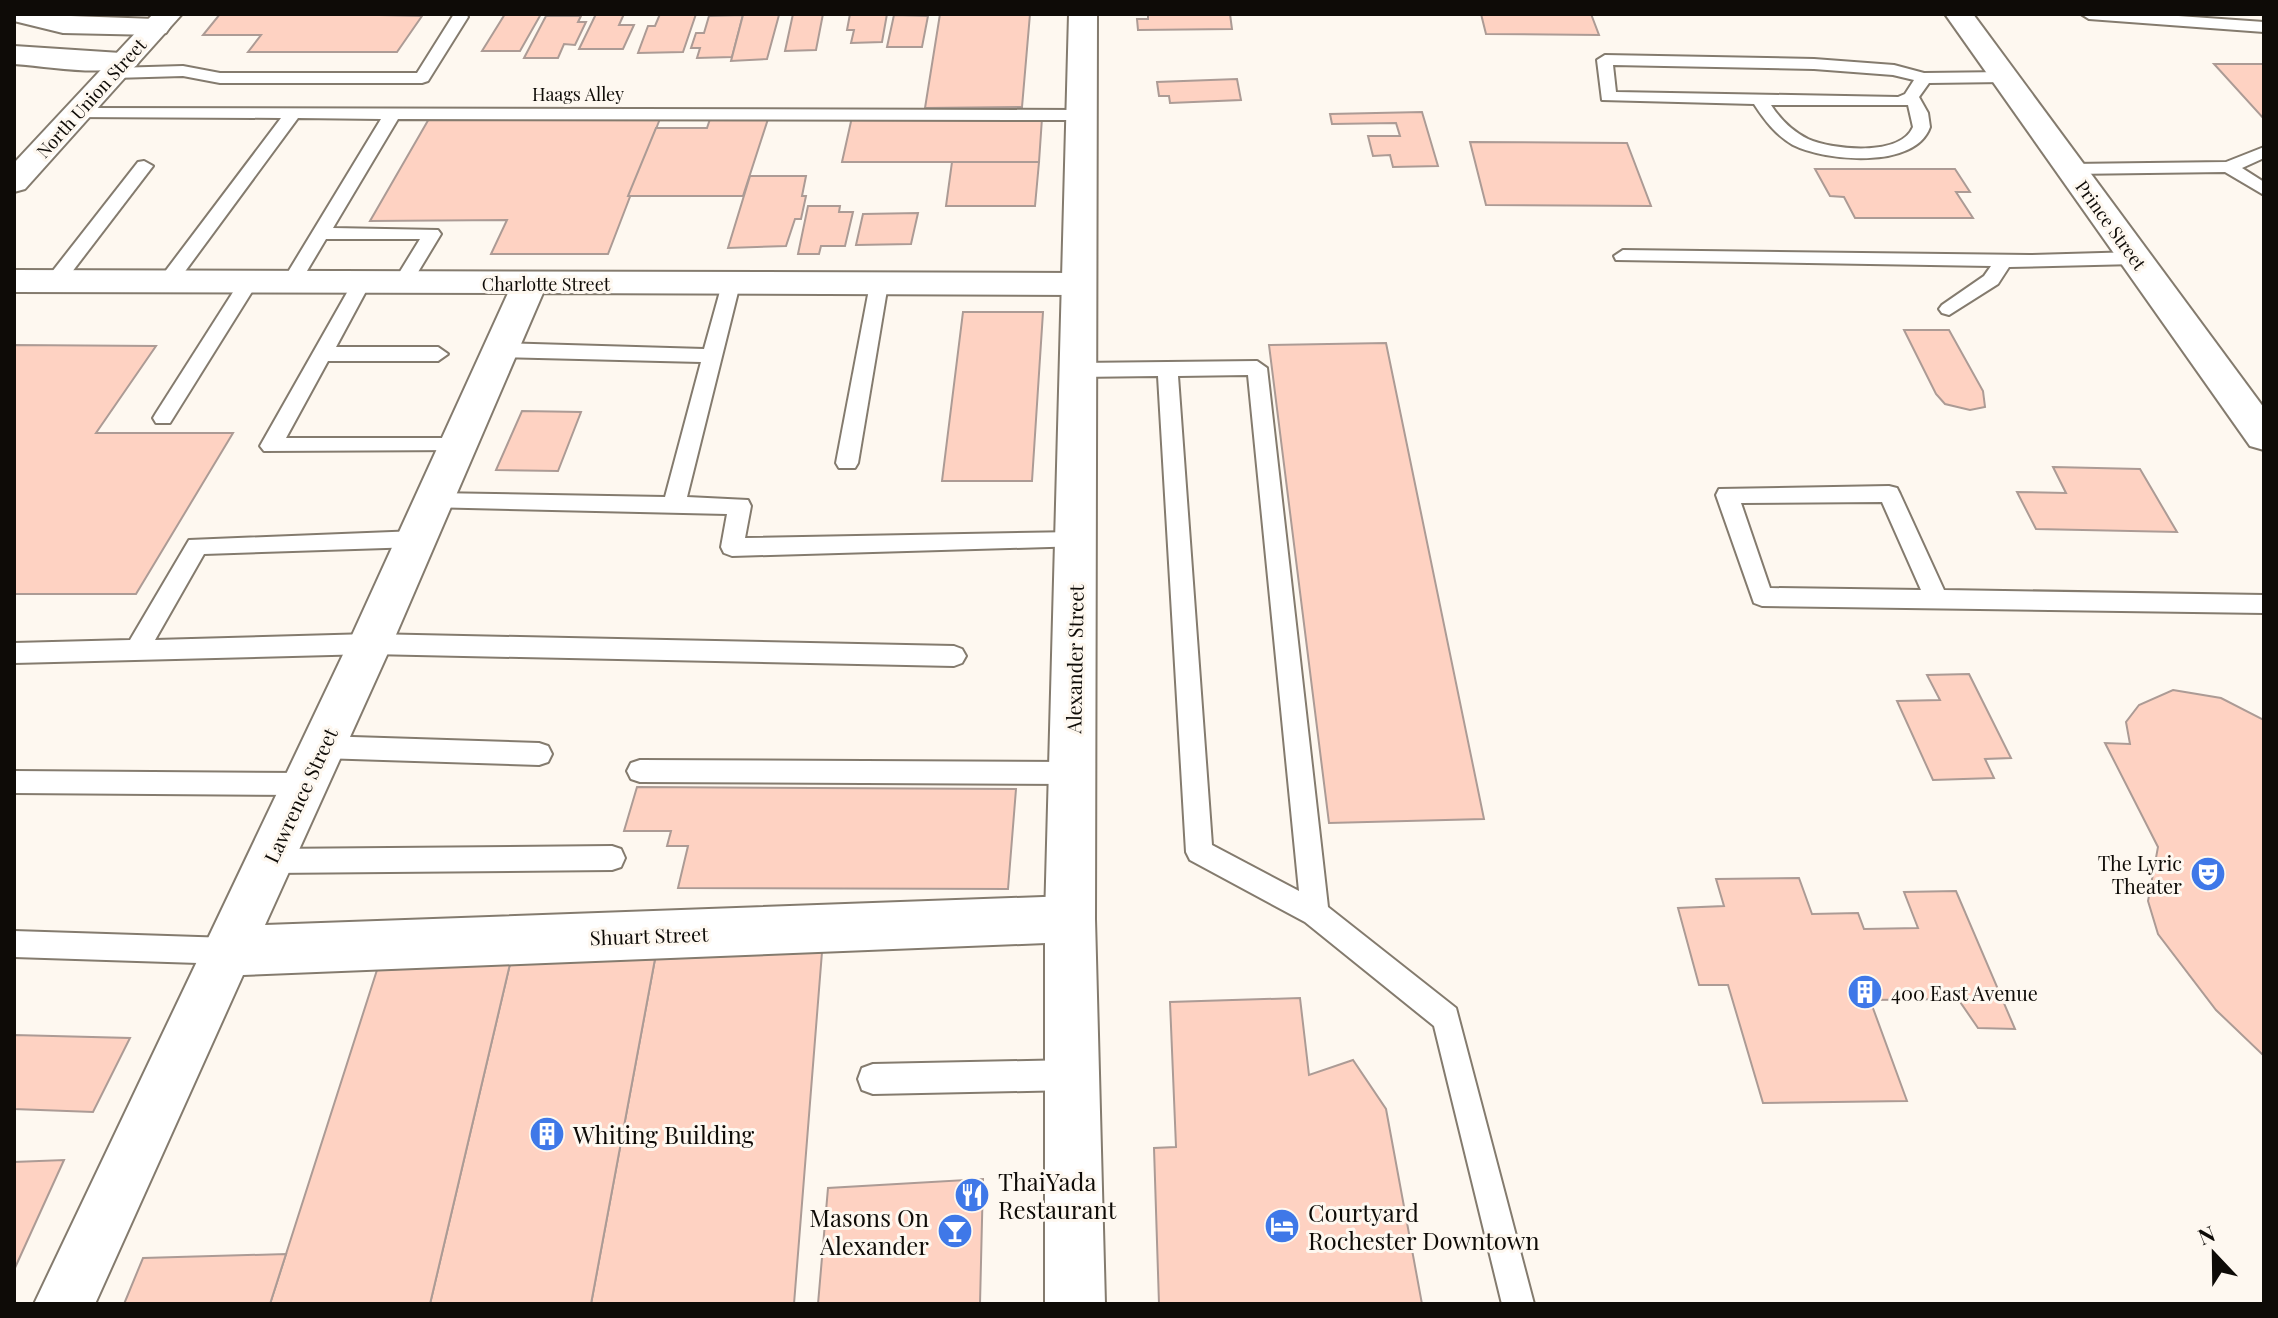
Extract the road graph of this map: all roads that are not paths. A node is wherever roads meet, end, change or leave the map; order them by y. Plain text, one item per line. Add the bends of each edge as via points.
1 (19, 14) edge
2 (1083, 14) edge
3 (1959, 14) edge
4 (2089, 14) edge
5 (460, 17) dead end
6 (162, 20) edge
7 (2264, 27) edge
8 (14, 55) edge
9 (120, 66) junction
10 (2005, 77) junction
11 (1924, 78) junction
12 (1911, 97) junction
13 (407, 99) junction
14 (1760, 100) junction
15 (77, 113) junction
16 (294, 113) junction
17 (1079, 115) junction
18 (2264, 152) edge
19 (144, 166) dead end
20 (2229, 167) junction
21 (2071, 169) junction
22 (14, 182) edge
23 (2264, 190) edge
24 (320, 233) junction
25 (1623, 256) dead end
26 (2136, 258) junction
27 (2004, 260) junction
28 (14, 281) edge
29 (55, 281) junction
30 (168, 281) junction
31 (249, 282) junction
32 (291, 282) junction
33 (362, 282) junction
34 (402, 283) junction
35 (530, 284) junction
36 (731, 284) junction
37 (879, 284) junction
38 (1078, 284) junction
39 (1949, 309) dead end
40 (501, 350) junction
41 (322, 354) junction
42 (438, 354) dead end
43 (712, 356) junction
44 (1168, 369) junction
45 (1077, 370) junction
46 (163, 418) dead end
47 (2264, 436) edge
48 (459, 445) junction
49 (847, 463) dead end
50 (674, 505) junction
51 (426, 520) junction
52 (1075, 540) junction
53 (1936, 599) junction
54 (2264, 604) edge
55 (370, 644) junction
56 (136, 651) junction
57 (14, 653) edge
58 (954, 656) dead end
59 (539, 754) dead end
60 (313, 765) junction
61 (640, 771) dead end
62 (1072, 773) junction
63 (14, 782) edge
64 (612, 858) dead end
65 (269, 861) junction
66 (1315, 913) junction
67 (1070, 919) junction
68 (14, 944) edge
69 (229, 951) junction
70 (1072, 1075) junction
71 (873, 1079) dead end
72 (64, 1304) edge
73 (1075, 1304) edge
74 (1518, 1304) edge

1 - 6 main road via 63,25
2 - 17 main road, Alexander Street
3 - 10 main road, Prince Street
4 - 7 lane
5 - 13 lane
6 - 9 main road, North Union Street
8 - 9 main road
9 - 13 lane
9 - 15 main road, North Union Street
10 - 11 lane
10 - 21 main road, Prince Street
11 - 12 lane
11 - 14 lane via 1894,70 1814,64 1605,60 1608,97
12 - 14 lane via 1901,102
12 - 14 lane via 1921,116 1921,130 1904,148 1883,152 1805,145 1773,122
13 - 16 lane, Haags Alley
13 - 17 lane, Haags Alley
13 - 24 lane
15 - 16 lane, Haags Alley
15 - 22 main road, North Union Street
16 - 30 lane
17 - 38 main road, Alexander Street
18 - 20 lane
19 - 29 lane
20 - 21 lane
20 - 23 lane
21 - 26 main road, Prince Street
24 - 32 lane
24 - 34 lane via 432,234
25 - 27 lane
26 - 27 lane
26 - 47 main road, Prince Street
27 - 39 lane via 1991,280
28 - 29 main road, Charlotte Street
29 - 30 main road, Charlotte Street
30 - 31 main road, Charlotte Street
31 - 32 main road, Charlotte Street
31 - 46 lane
32 - 33 main road, Charlotte Street
33 - 34 main road, Charlotte Street
33 - 41 lane
34 - 35 main road, Charlotte Street
35 - 36 main road, Charlotte Street
35 - 40 main road, Lawrence Street
36 - 37 main road, Charlotte Street
36 - 43 lane
37 - 38 main road, Charlotte Street
37 - 49 lane
38 - 45 main road, Alexander Street
40 - 43 lane
40 - 48 main road, Lawrence Street
41 - 42 lane
41 - 48 lane via 271,446
43 - 50 lane
44 - 45 lane
44 - 66 lane via 1199,852
44 - 66 lane via 1257,368
45 - 52 main road, Alexander Street
48 - 51 main road, Lawrence Street
50 - 51 lane
50 - 52 lane via 740,506 732,547
51 - 55 main road, Lawrence Street
51 - 56 lane via 197,546
52 - 62 main road, Alexander Street
53 - 53 lane via 1762,597 1727,495 1889,494
53 - 54 lane
55 - 56 lane
55 - 58 lane
55 - 60 main road, Lawrence Street
56 - 57 lane
59 - 60 lane
60 - 63 lane
60 - 65 main road, Lawrence Street
61 - 62 lane
62 - 67 main road, Alexander Street
64 - 65 lane
65 - 69 main road, Lawrence Street
66 - 74 lane via 1446,1018
67 - 69 main road, Shuart Street
67 - 70 main road, Alexander Street
68 - 69 lane
69 - 72 main road, Lawrence Street
70 - 71 lane
70 - 73 main road, Alexander Street

